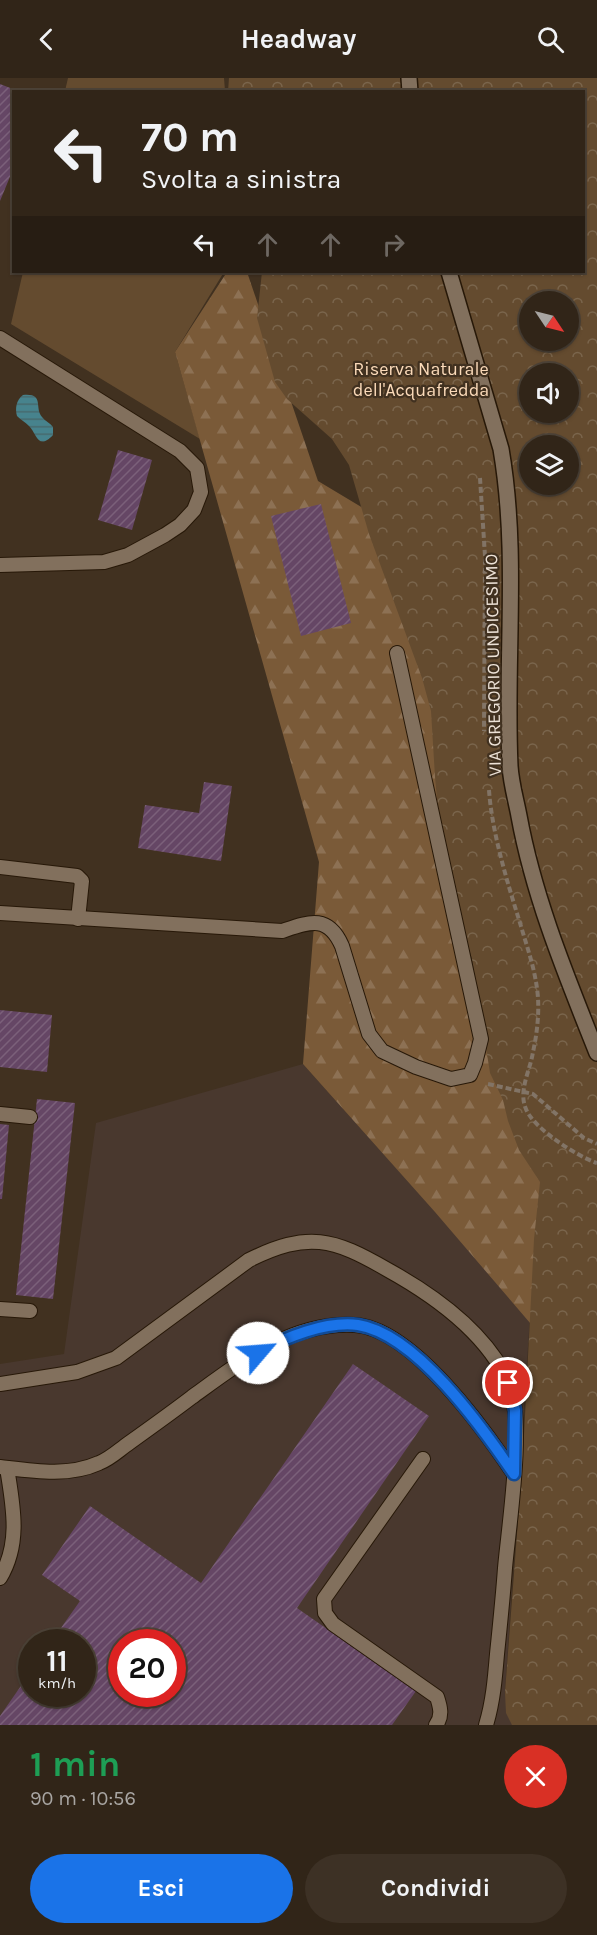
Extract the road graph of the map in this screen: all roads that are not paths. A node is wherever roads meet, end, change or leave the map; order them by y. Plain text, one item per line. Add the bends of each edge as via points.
1 (449, 273) edge
2 (0, 338) edge
3 (0, 565) edge
4 (397, 653) dead end
5 (0, 867) edge
6 (0, 913) edge
7 (78, 919) junction
8 (597, 1053) edge
9 (0, 1114) edge
10 (30, 1117) dead end
11 (0, 1309) edge
12 (30, 1311) dead end
13 (0, 1384) edge
14 (423, 1459) dead end
15 (3, 1468) edge
16 (514, 1474) junction
17 (0, 1578) edge
18 (436, 1725) edge
19 (486, 1725) edge

1 - 8 street, VIA GREGORIO UNDICESIMO via 501,449 507,484 512,552 510,768 526,857 553,944
2 - 3 lane via 180,451 197,468 201,492 194,510 180,525 128,555 104,562
4 - 7 lane via 481,1039 470,1075 451,1080 382,1051 369,1034 338,936 326,925 310,922 282,931
5 - 7 lane via 77,876 82,881
6 - 7 lane
9 - 10 lane
11 - 12 lane
13 - 16 lane via 98,1366 136,1344 249,1260 293,1242 326,1242 370,1259 421,1290 461,1322 493,1356 508,1383 515,1410
14 - 18 lane via 324,1599 325,1613 333,1624 437,1697 441,1709
15 - 16 lane via 59,1472 99,1463 240,1363 275,1343 318,1329 355,1325 389,1336 430,1369 480,1426
15 - 17 lane via 14,1531
16 - 19 lane via 493,1694

